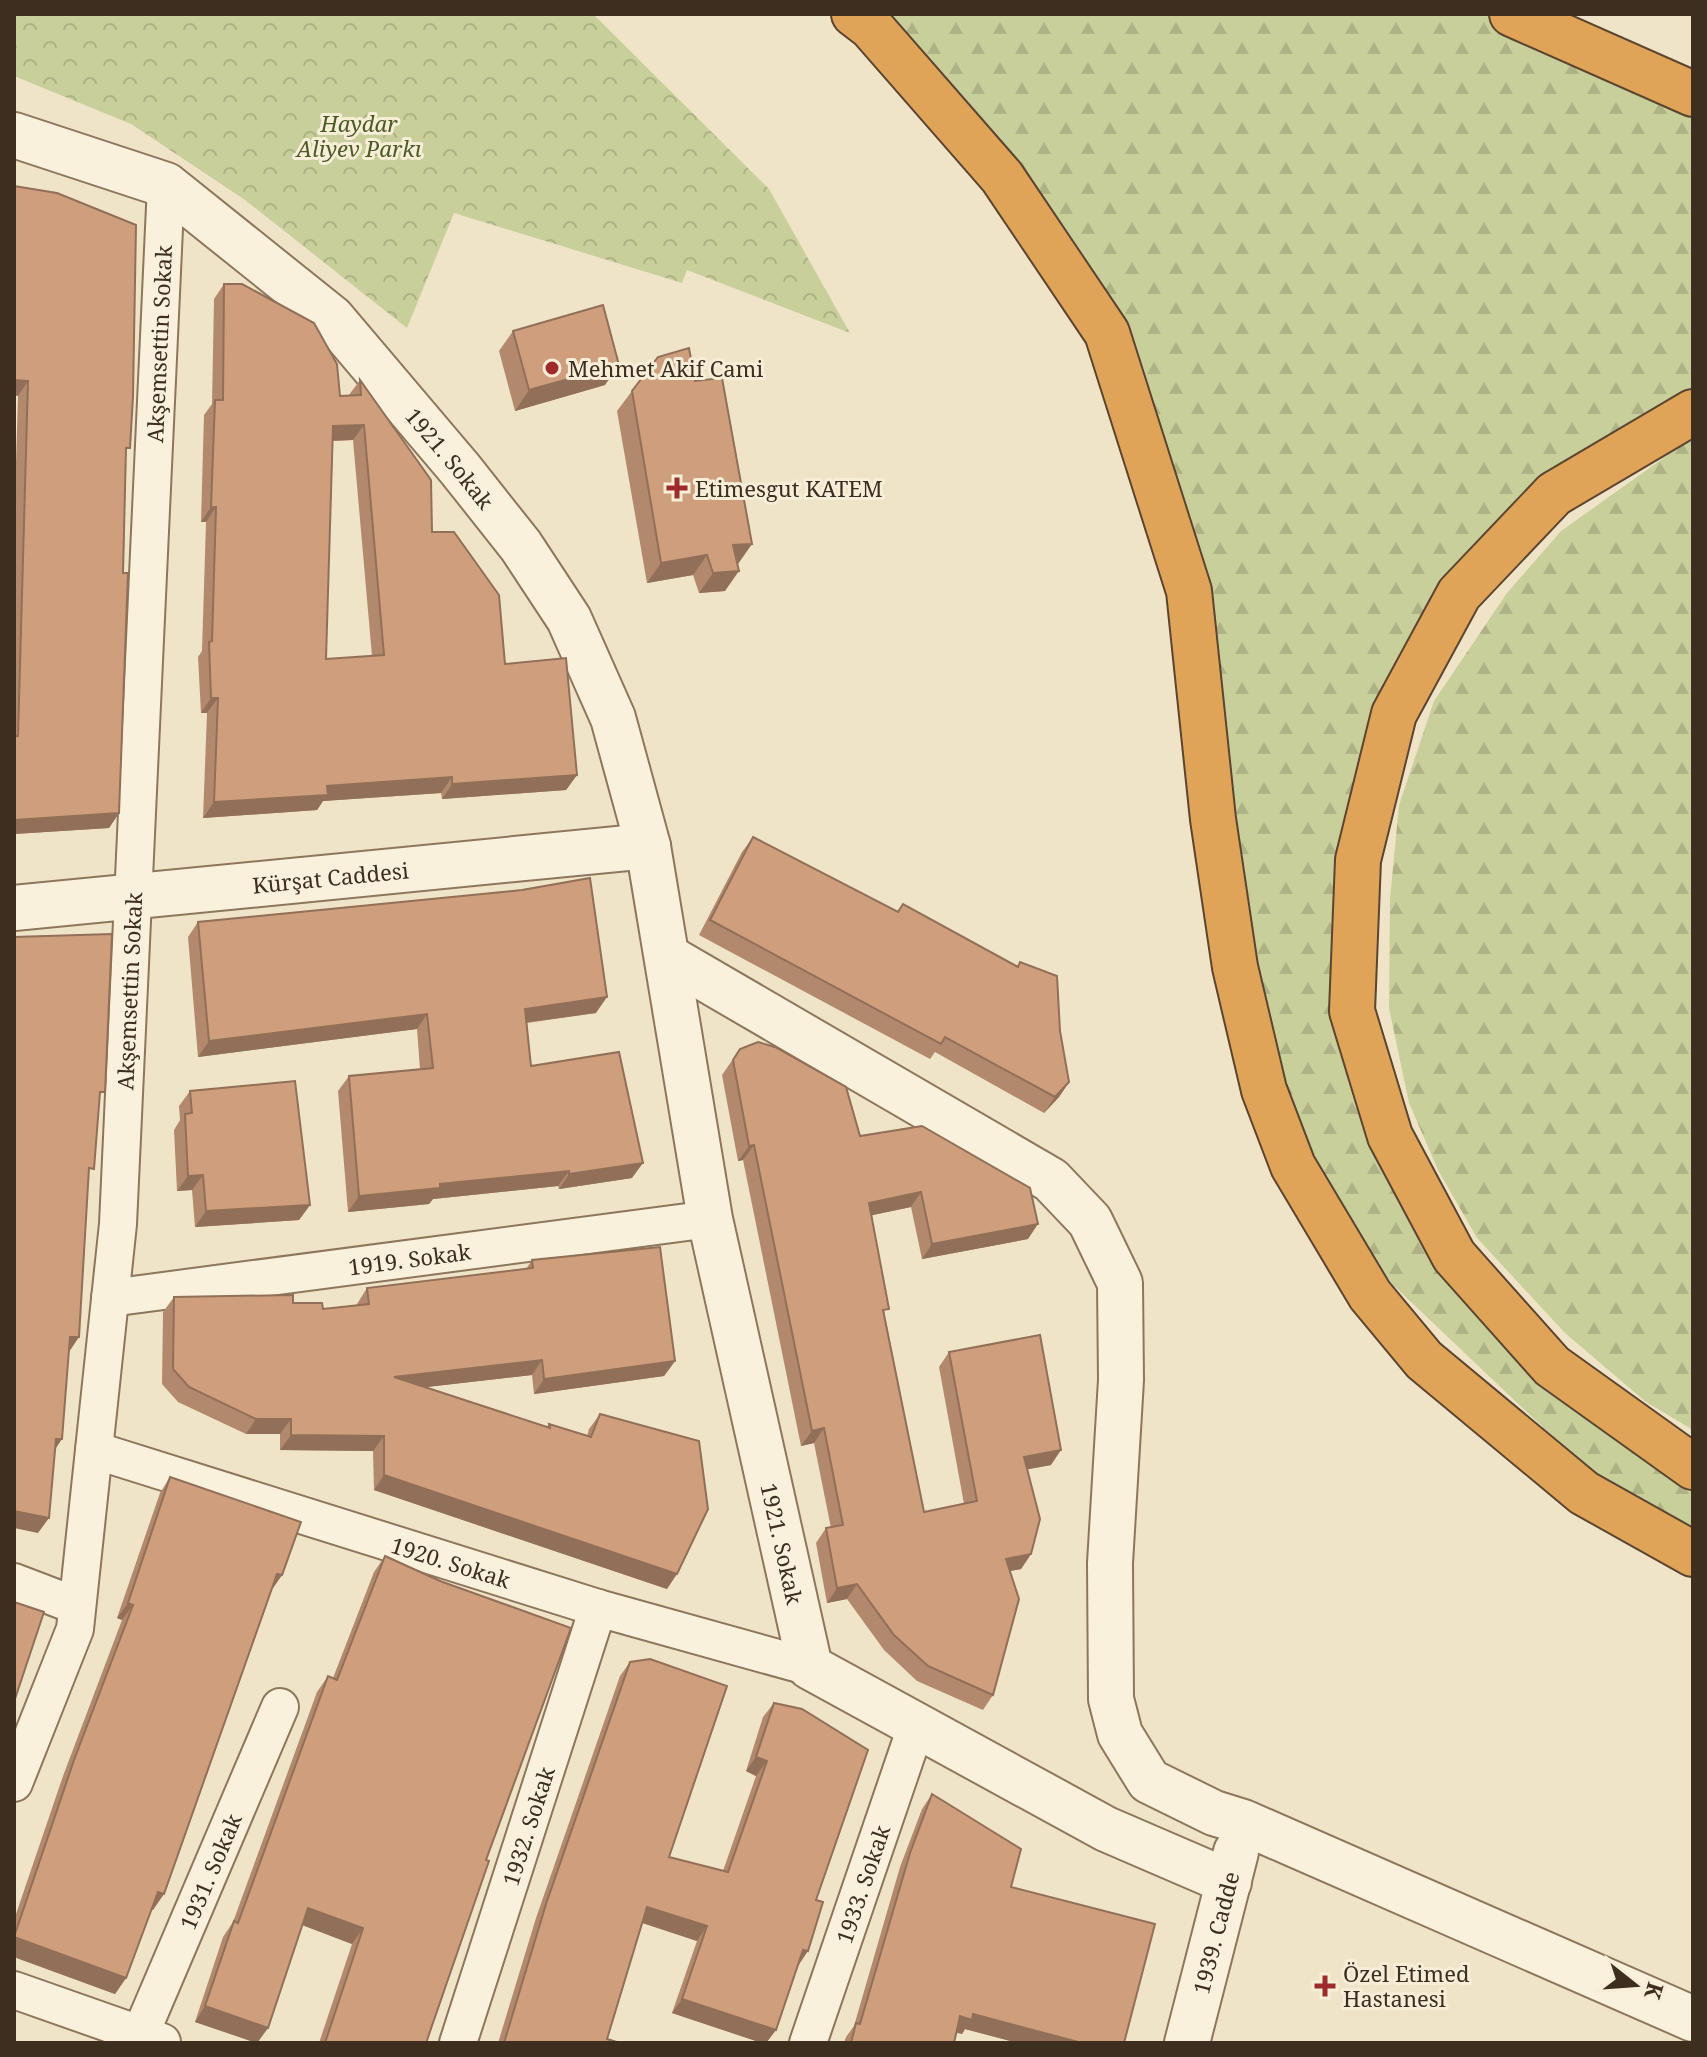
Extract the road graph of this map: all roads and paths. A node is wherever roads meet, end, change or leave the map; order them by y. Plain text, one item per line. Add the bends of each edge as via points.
1 (854, 14) edge
2 (1512, 14) edge
3 (1693, 94) edge
4 (14, 135) edge
5 (166, 185) junction
6 (1693, 412) edge
7 (648, 846) junction
8 (136, 897) junction
9 (14, 908) edge
10 (668, 957) junction
11 (710, 1219) junction
12 (110, 1298) junction
13 (94, 1450) junction
14 (1693, 1467) edge
15 (1693, 1554) edge
16 (14, 1582) edge
17 (77, 1606) junction
18 (598, 1608) junction
19 (810, 1667) junction
20 (280, 1707) dead end
21 (917, 1724) junction
22 (14, 1783) edge
23 (1243, 1822) junction
24 (1229, 1882) junction
25 (14, 1990) edge
26 (1693, 2019) edge
27 (152, 2039) edge
28 (458, 2043) edge
29 (808, 2043) edge
30 (1187, 2043) edge

1 - 15 highway via 1002,177 1107,333 1189,591 1235,967 1264,1090 1293,1166 1370,1295 1424,1360 1584,1493
2 - 3 highway
4 - 5 street, 1921. Sokak
5 - 7 street, 1921. Sokak via 332,318 521,546 569,619 613,718
5 - 8 street, Akşemsettin Sokak
6 - 14 highway via 1554,494 1459,594 1394,714 1358,860 1352,1011 1390,1136 1454,1256 1552,1366
7 - 8 street, Kürşat Caddesi
7 - 10 street, 1921. Sokak
8 - 9 street, Kürşat Caddesi
8 - 12 street, Akşemsettin Sokak
10 - 11 street, 1921. Sokak
10 - 23 street via 1051,1180 1090,1221 1120,1283 1111,1699 1120,1734 1149,1781
11 - 12 street, 1919. Sokak
11 - 19 street, 1921. Sokak
12 - 13 street, Akşemsettin Sokak
13 - 17 street, Akşemsettin Sokak
13 - 18 street, 1920. Sokak
16 - 17 street
17 - 22 street, Akşemsettin Sokak via 75,1629
18 - 19 street, 1920. Sokak
18 - 28 street, 1932. Sokak
19 - 21 street
20 - 27 street, 1931. Sokak
21 - 24 street via 1106,1829
21 - 29 street, 1933. Sokak
23 - 24 street, 1939. Cadde
23 - 26 street
24 - 30 street, 1939. Cadde
25 - 27 street

